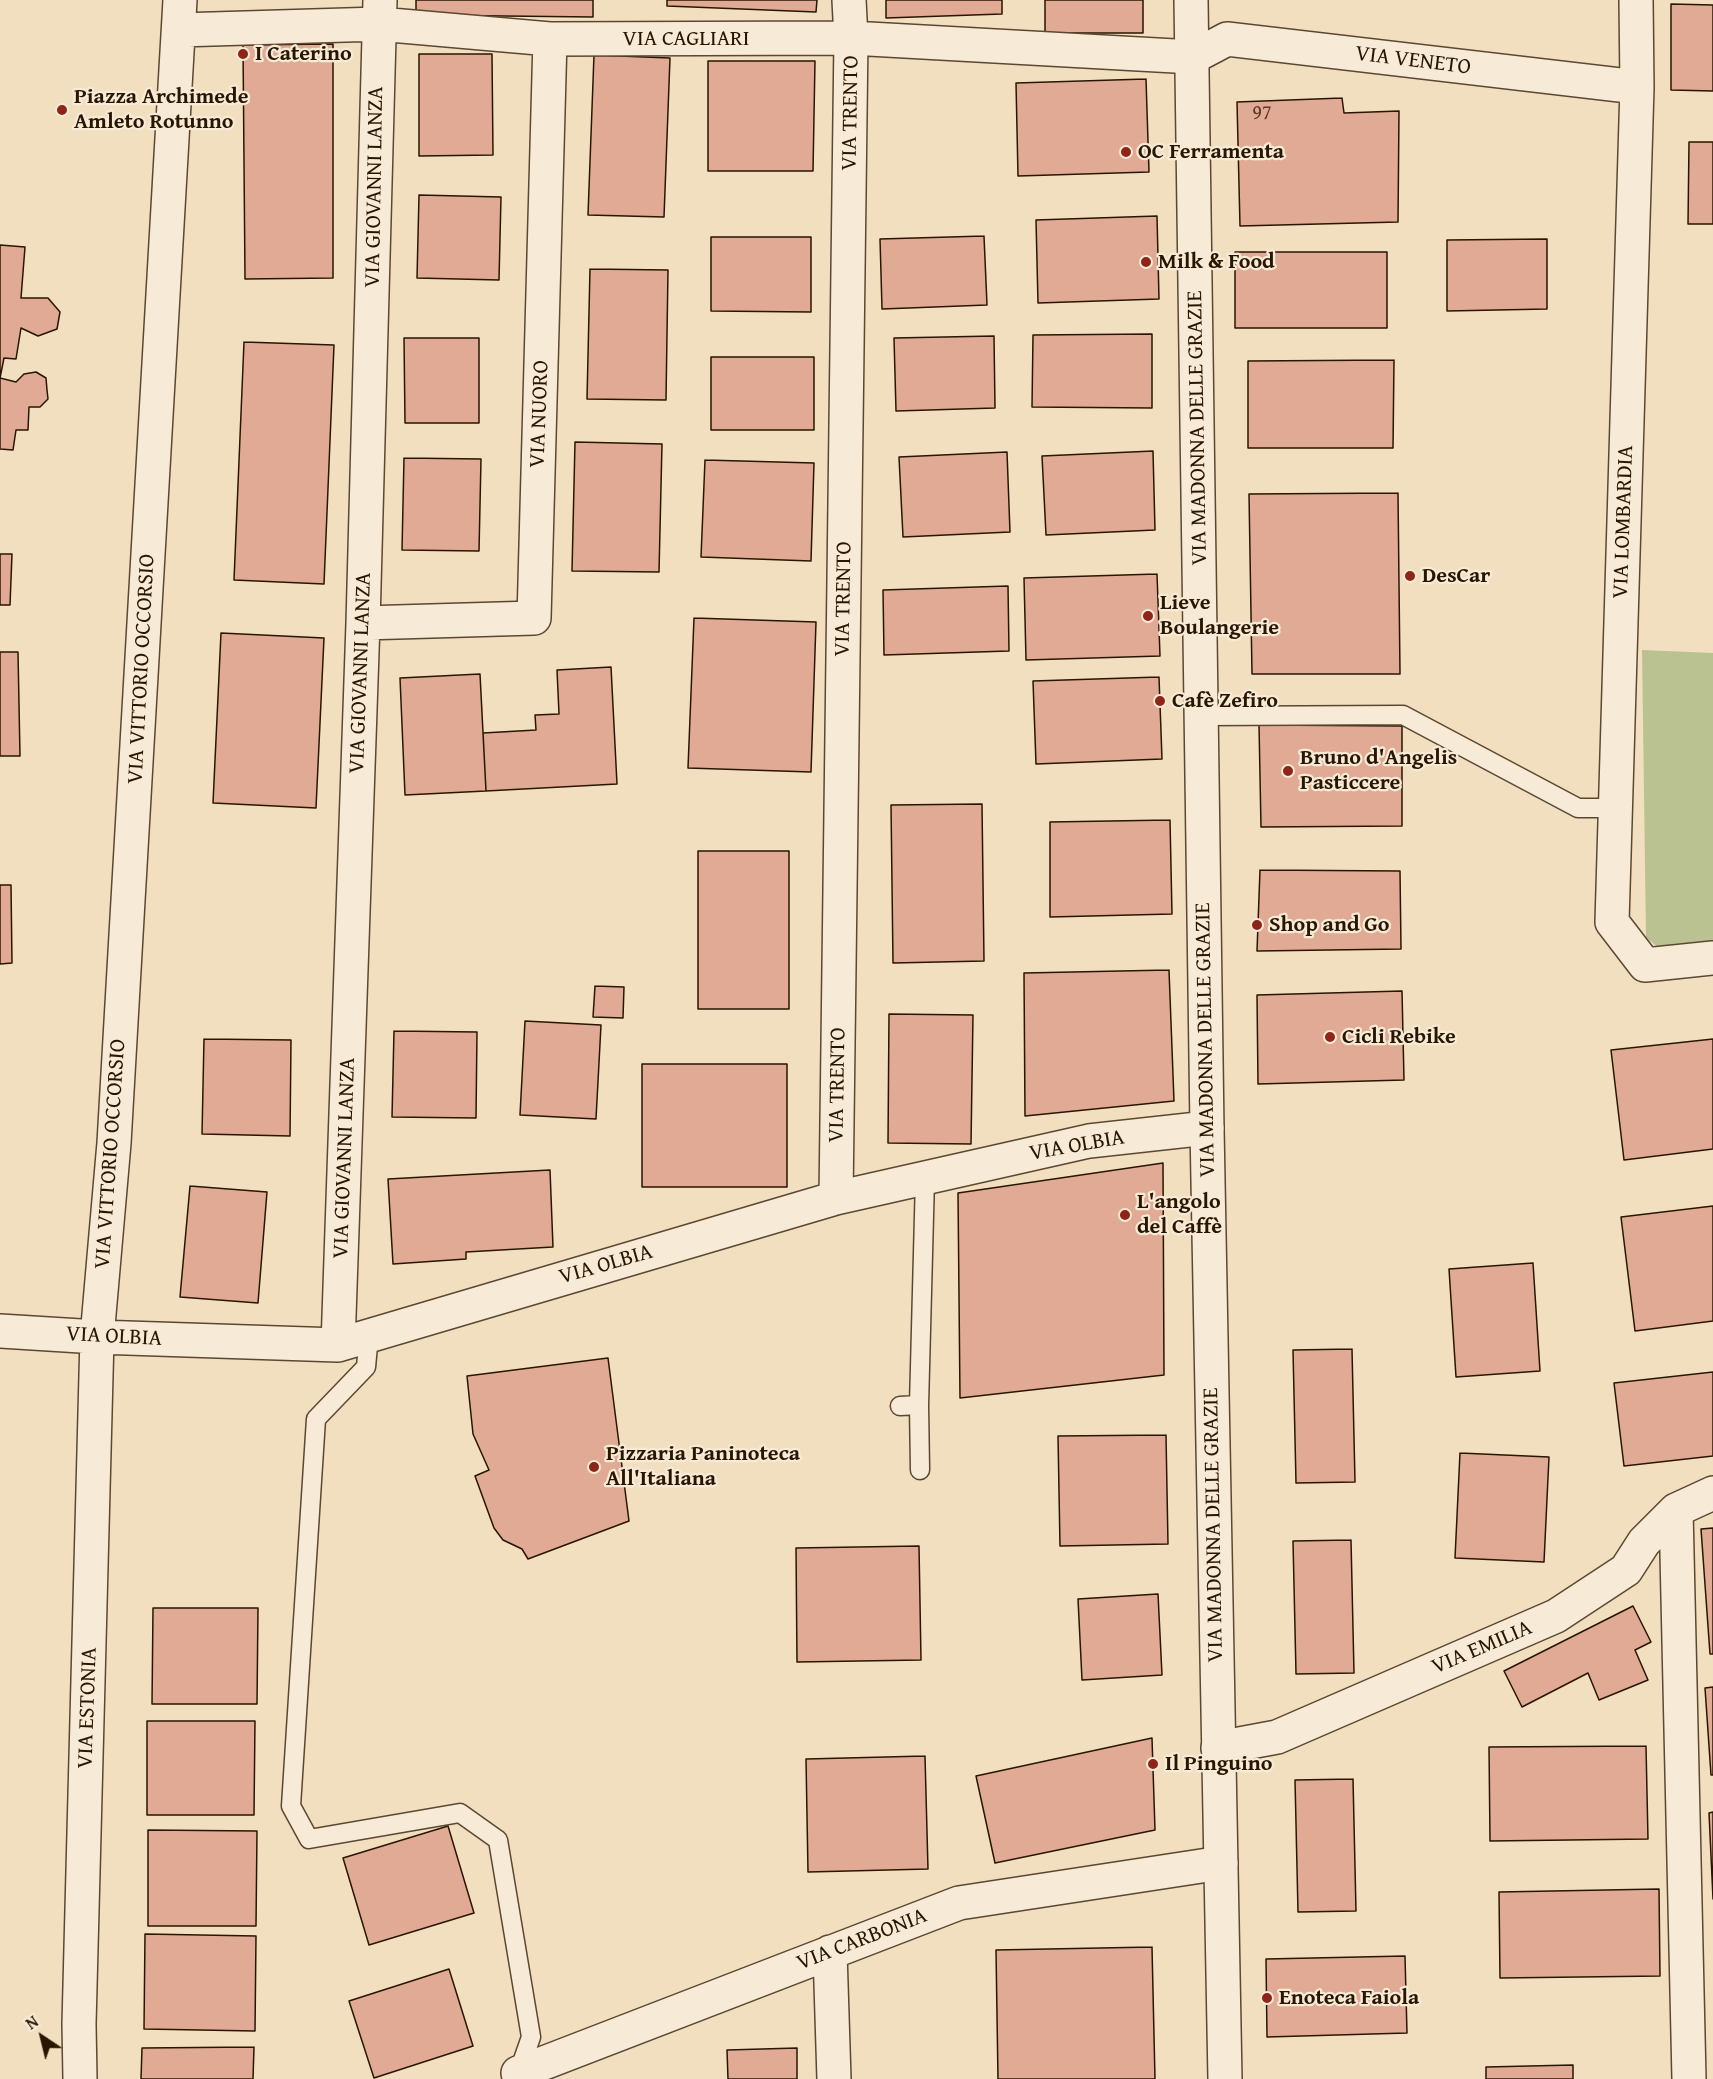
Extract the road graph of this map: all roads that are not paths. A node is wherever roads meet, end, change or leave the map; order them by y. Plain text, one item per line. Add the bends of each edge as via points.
1 (849, 0) edge
2 (1191, 0) edge
3 (1636, 0) edge
4 (380, 12) edge
5 (180, 15) edge
6 (852, 38) junction
7 (550, 39) junction
8 (1193, 57) junction
9 (1637, 87) junction
10 (363, 623) junction
11 (1202, 716) junction
12 (1616, 808) junction
13 (1713, 958) edge
14 (1207, 1128) junction
15 (925, 1178) junction
16 (836, 1198) junction
17 (0, 1331) edge
18 (369, 1335) junction
19 (97, 1337) junction
20 (338, 1345) junction
21 (919, 1405) junction
22 (900, 1406) dead end
23 (920, 1470) dead end
24 (1713, 1493) edge
25 (1676, 1510) junction
26 (1218, 1748) junction
27 (1221, 1863) junction
28 (830, 1952) junction
29 (518, 2076) edge
30 (80, 2079) edge
31 (834, 2079) edge
32 (1225, 2079) edge
33 (1689, 2079) edge

1 - 6 street, VIA TRENTO
2 - 8 street, VIA MADONNA DELLE GRAZIE
3 - 9 street, VIA LOMBARDIA
4 - 5 street, VIA CAGLIARI
4 - 7 street, VIA CAGLIARI
4 - 10 street, VIA GIOVANNI LANZA
5 - 19 street, VIA VITTORIO OCCORSIO via 115,1119
6 - 7 street, VIA CAGLIARI
6 - 8 street, VIA CAGLIARI
6 - 16 street, VIA TRENTO
7 - 10 street, VIA NUORO via 534,618
8 - 9 street, VIA VENETO via 1227,39
8 - 11 street, VIA MADONNA DELLE GRAZIE
9 - 12 street, VIA LOMBARDIA
10 - 20 street, VIA GIOVANNI LANZA
11 - 12 lane via 1403,715 1578,808
11 - 14 street, VIA MADONNA DELLE GRAZIE
12 - 13 street, VIA LOMBARDIA via 1612,922 1646,964
14 - 15 street, VIA OLBIA via 1089,1141
14 - 26 street, VIA MADONNA DELLE GRAZIE
15 - 16 street, VIA OLBIA
15 - 21 lane
16 - 18 street, VIA OLBIA
17 - 19 street, VIA OLBIA
18 - 20 street, VIA OLBIA
18 - 29 lane via 366,1367 316,1419 291,1806 309,1839 460,1813 498,1840 531,2037
19 - 20 street, VIA OLBIA
19 - 30 street, VIA ESTONIA
21 - 22 lane
21 - 23 lane
24 - 25 street, VIA EMILIA
25 - 26 street, VIA EMILIA via 1644,1542 1626,1570 1556,1617 1277,1737
25 - 33 street
26 - 27 street, VIA MADONNA DELLE GRAZIE
27 - 28 street, VIA CARBONIA via 959,1903
27 - 32 street, VIA MADONNA DELLE GRAZIE
28 - 29 street, VIA CARBONIA
28 - 31 street

